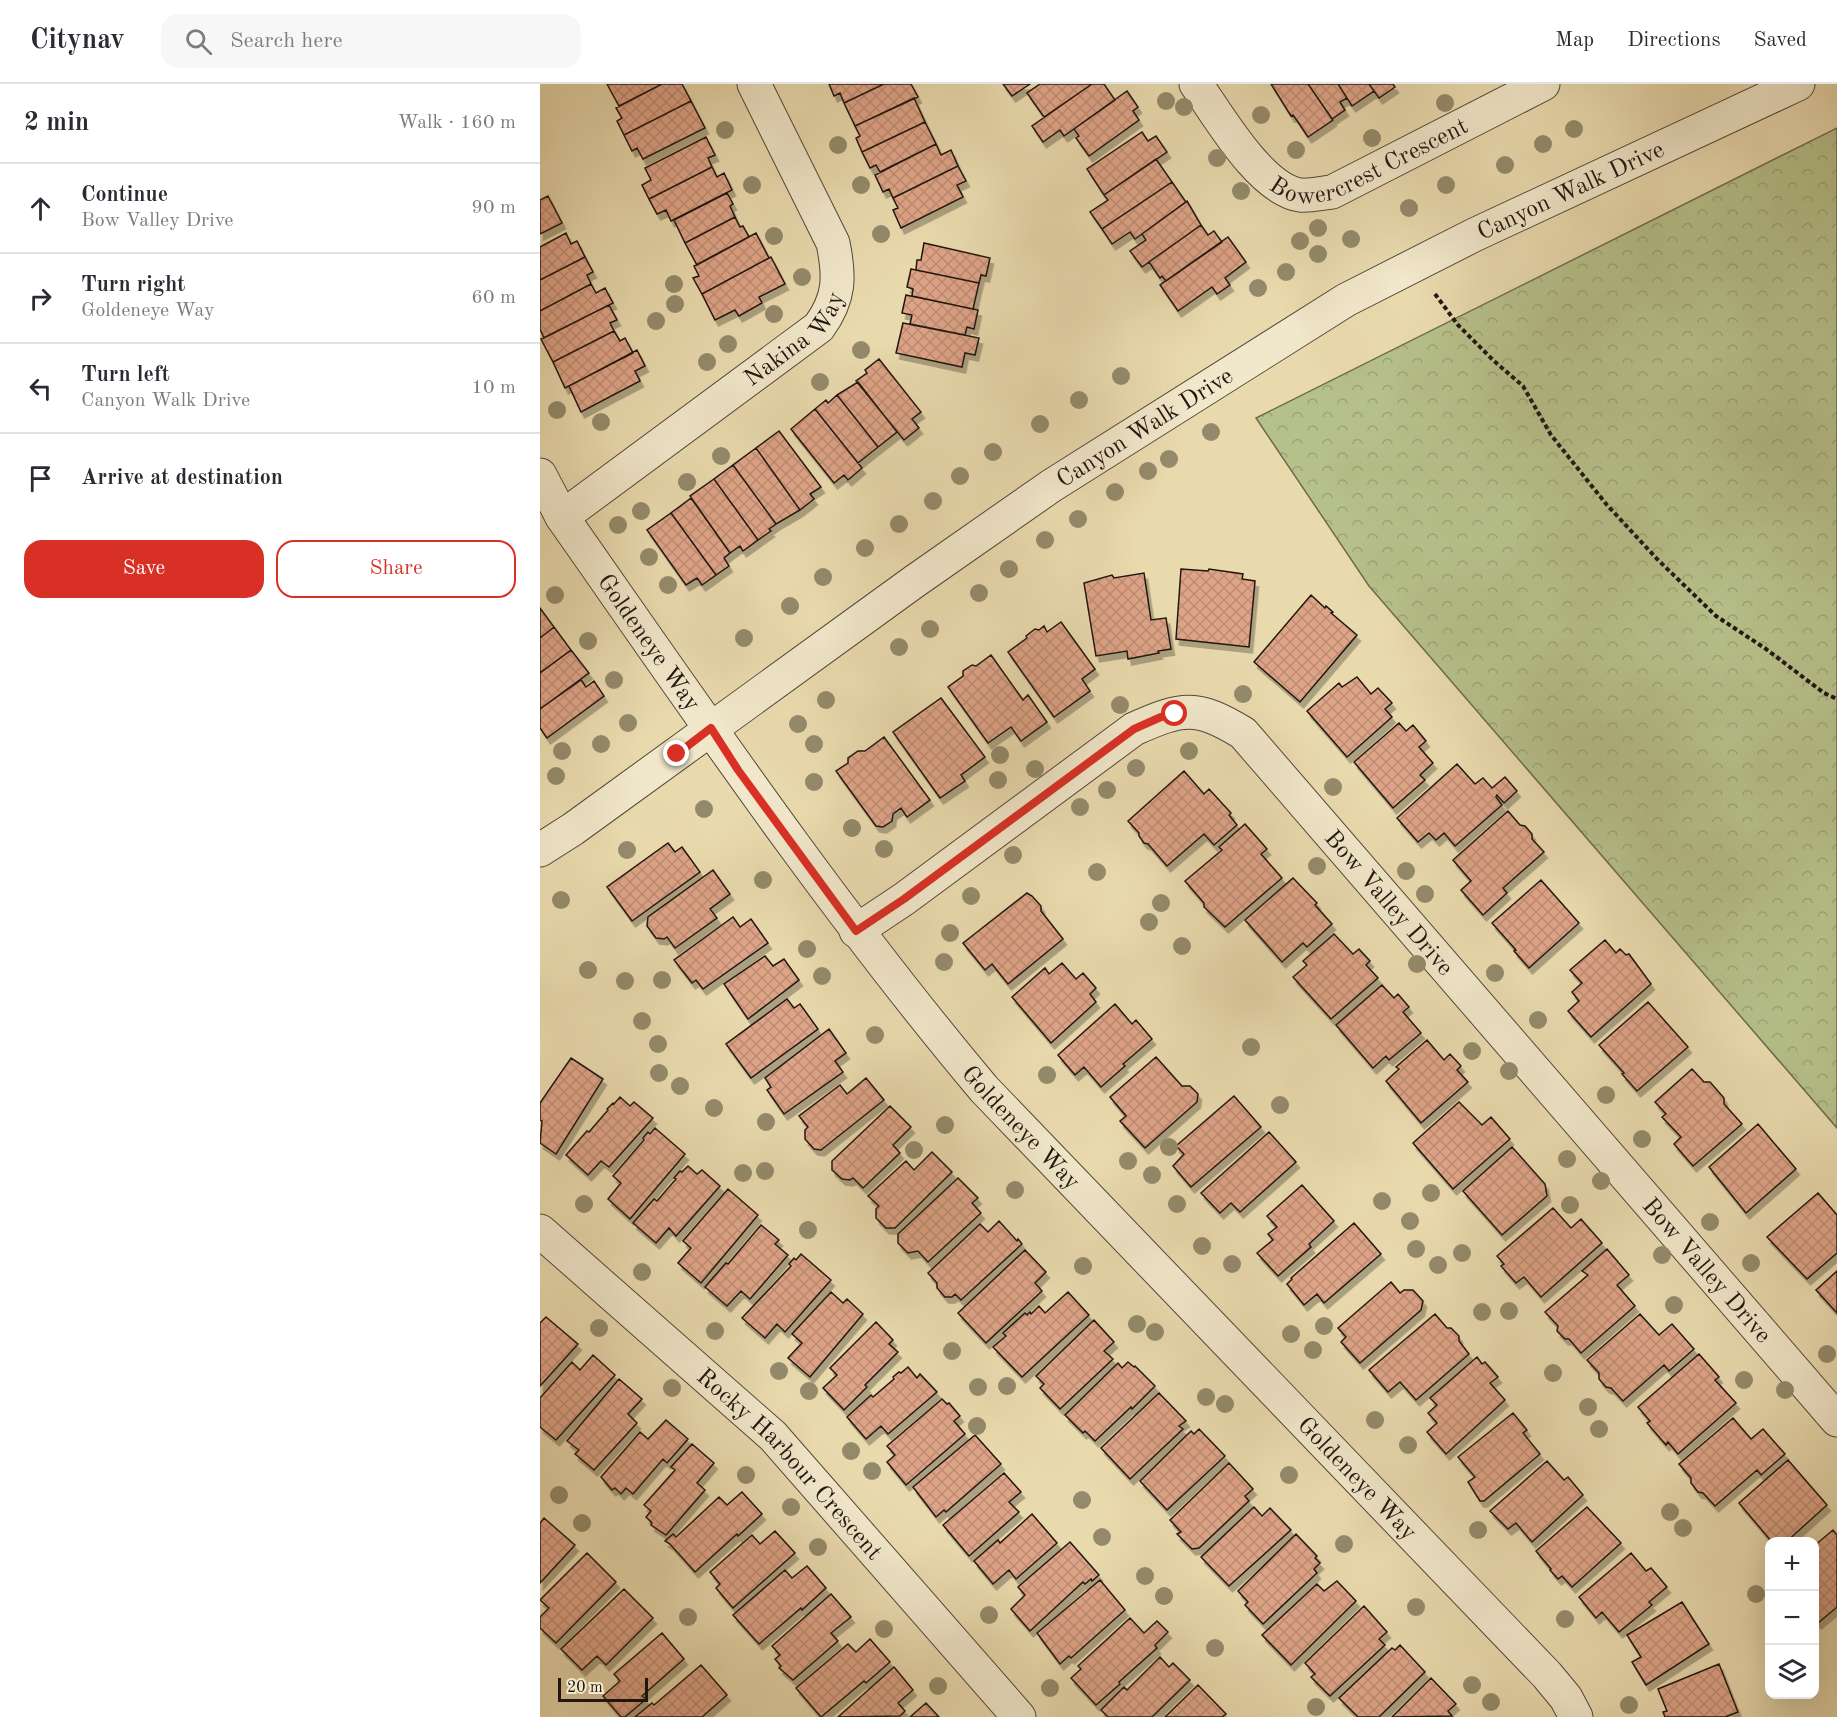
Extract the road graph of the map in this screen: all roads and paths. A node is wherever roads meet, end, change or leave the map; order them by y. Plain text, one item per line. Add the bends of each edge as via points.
1 (754, 84) edge
2 (1196, 84) edge
3 (1543, 84) edge
4 (1798, 84) edge
5 (1435, 294) dead end
6 (540, 475) edge
7 (562, 517) junction
8 (1837, 699) edge
9 (711, 728) junction
10 (540, 850) edge
11 (856, 931) junction
12 (540, 1231) edge
13 (1837, 1420) edge
14 (1019, 1717) edge
15 (1576, 1717) edge

1 - 7 street, Nakina Way via 833,243 839,270 834,302 819,327
2 - 3 street, Bowercrest Crescent via 1249,159 1276,185 1299,195 1332,192
4 - 9 street, Canyon Walk Drive via 1474,235 1346,300 1051,486
5 - 8 path via 1458,325 1523,386 1551,435 1657,559 1716,616
6 - 7 street, Goldeneye Way
7 - 9 street, Goldeneye Way
9 - 10 street, Canyon Walk Drive
9 - 11 street, Goldeneye Way
11 - 13 street, Bow Valley Drive via 1134,729 1161,717 1189,711 1219,718 1243,733
11 - 15 street, Goldeneye Way via 984,1089 1547,1675
12 - 14 street, Rocky Harbour Crescent via 773,1436

